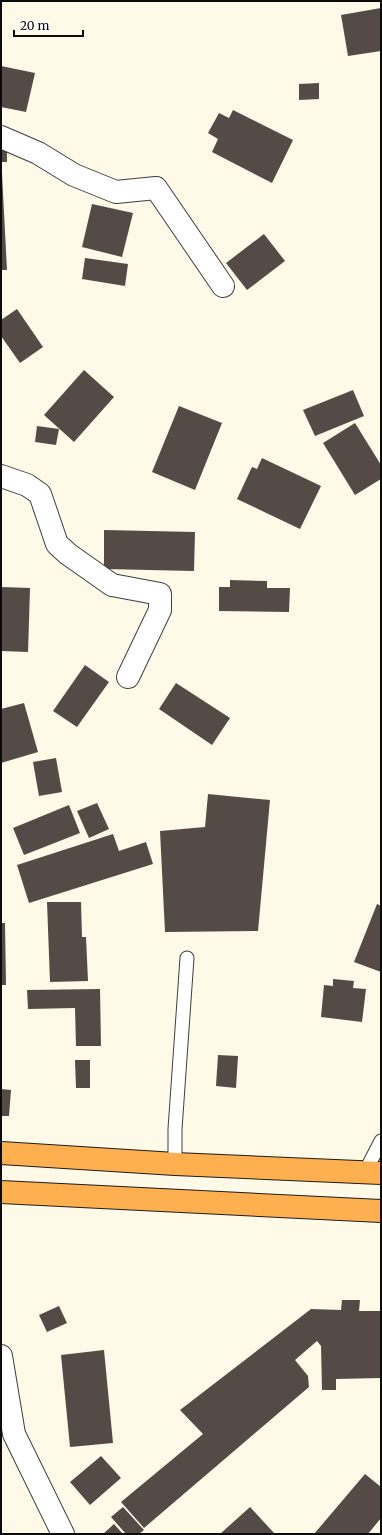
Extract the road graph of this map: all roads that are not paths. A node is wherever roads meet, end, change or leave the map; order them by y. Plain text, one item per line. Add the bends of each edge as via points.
1 (1, 137) edge
2 (224, 286) dead end
3 (1, 476) edge
4 (128, 677) dead end
5 (187, 958) dead end
6 (381, 1141) edge
7 (1, 1153) edge
8 (175, 1164) junction
9 (373, 1172) edge
10 (1, 1192) edge
11 (381, 1211) edge
12 (1, 1356) edge
13 (63, 1534) edge

1 - 2 street via 38,153 74,175 116,192 156,188
3 - 4 street via 27,485 40,494 57,544 68,554 112,585 160,594 160,610
5 - 8 lane via 175,1129
6 - 9 lane
7 - 8 highway
8 - 9 highway
10 - 11 highway
12 - 13 street via 14,1434

